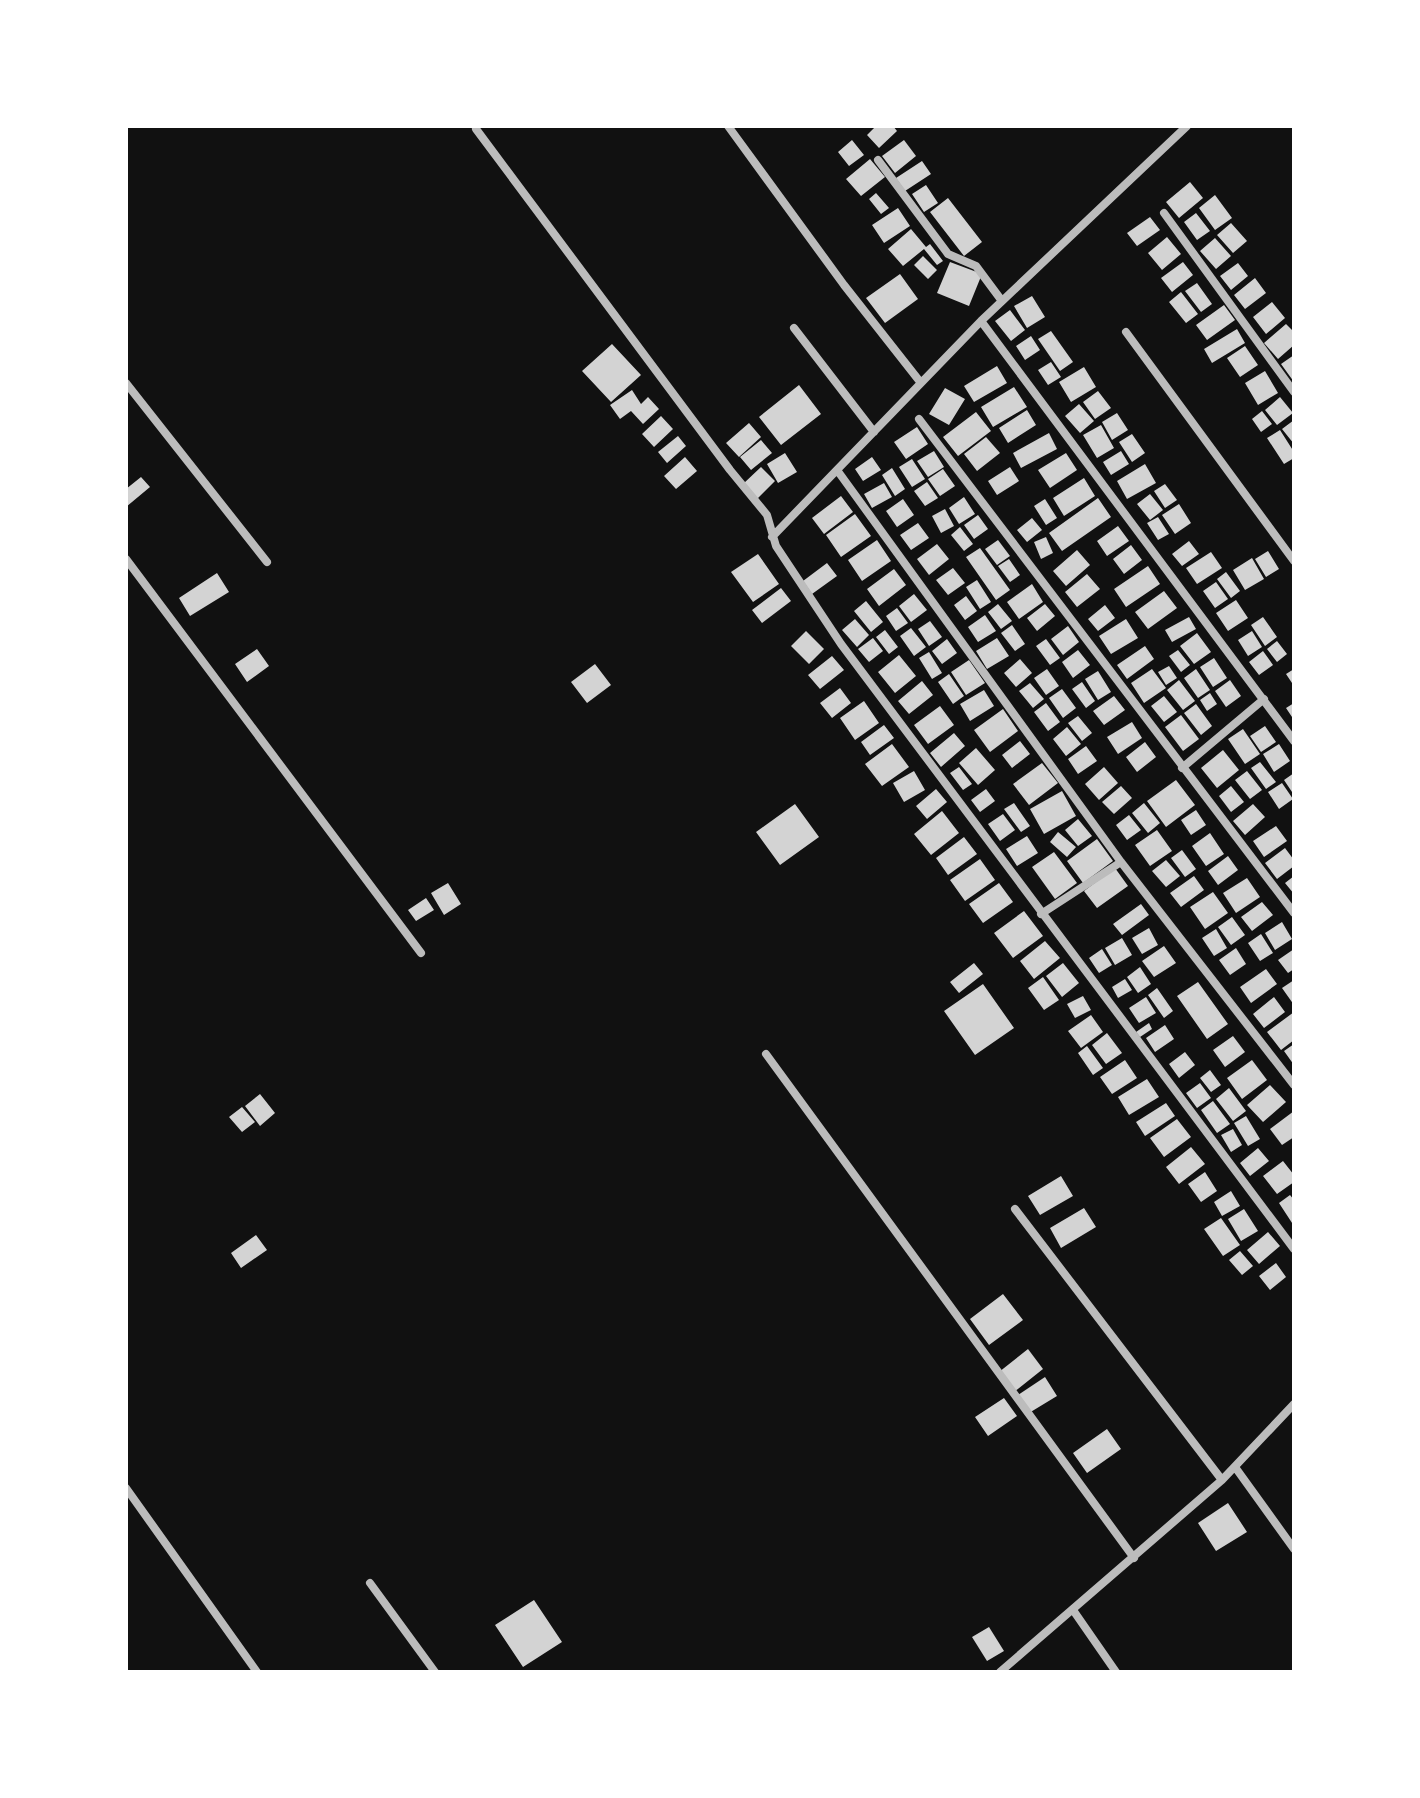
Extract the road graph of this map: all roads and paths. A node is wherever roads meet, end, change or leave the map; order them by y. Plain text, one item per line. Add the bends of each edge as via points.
1 (728, 126) edge
2 (1187, 126) edge
3 (476, 129) dead end
4 (878, 160) dead end
5 (1164, 213) dead end
6 (1002, 301) junction
7 (981, 321) junction
8 (794, 328) dead end
9 (1126, 332) dead end
10 (126, 383) edge
11 (921, 383) junction
12 (1294, 392) edge
13 (919, 419) dead end
14 (874, 432) junction
15 (837, 470) junction
16 (772, 537) junction
17 (126, 559) edge
18 (1294, 561) edge
19 (267, 562) dead end
20 (1264, 699) junction
21 (1294, 741) edge
22 (1182, 768) junction
23 (1121, 862) junction
24 (1294, 913) edge
25 (1041, 914) junction
26 (421, 953) dead end
27 (766, 1054) dead end
28 (1294, 1085) edge
29 (1015, 1209) dead end
30 (1294, 1249) edge
31 (1294, 1404) edge
32 (1235, 1467) junction
33 (1222, 1480) junction
34 (126, 1488) edge
35 (1294, 1549) edge
36 (1134, 1558) junction
37 (370, 1583) dead end
38 (1073, 1610) junction
39 (257, 1672) edge
40 (435, 1672) edge
41 (1000, 1672) edge
42 (1116, 1672) edge

1 - 11 street
2 - 6 street
3 - 16 street via 767,515
4 - 6 street via 948,254 976,266
5 - 12 street
6 - 7 street
7 - 11 street
7 - 20 street
8 - 14 street
9 - 18 street
10 - 19 street
11 - 14 street
13 - 22 street
14 - 15 street
15 - 16 street
15 - 23 street
16 - 25 street via 841,644
17 - 26 street
20 - 21 street
20 - 22 street
22 - 24 street
23 - 25 street
23 - 28 street
25 - 30 street
27 - 36 street
29 - 33 street
31 - 32 street
32 - 33 street
32 - 35 street
33 - 36 street
34 - 39 street
36 - 38 street
37 - 40 street
38 - 41 street
38 - 42 street

